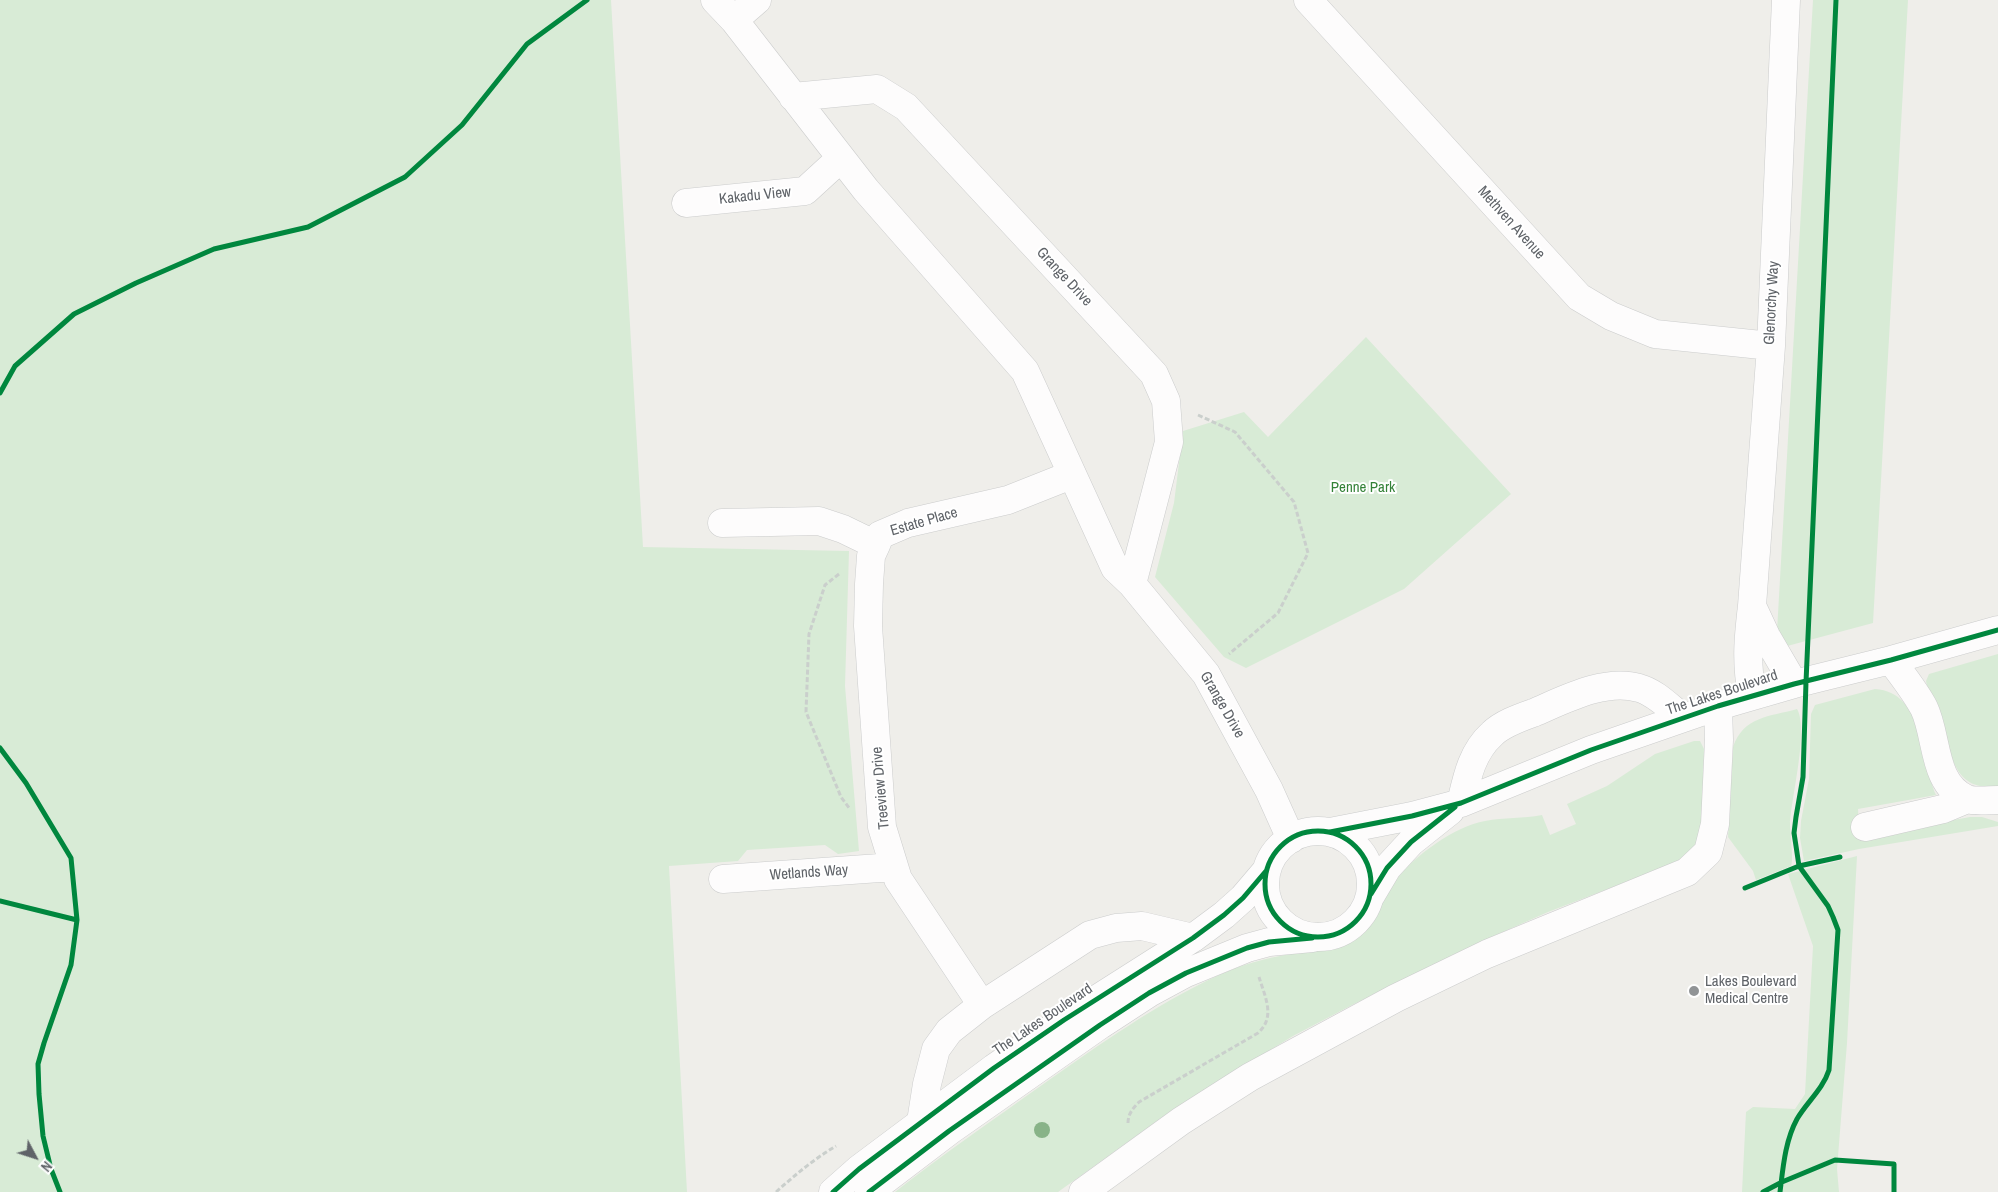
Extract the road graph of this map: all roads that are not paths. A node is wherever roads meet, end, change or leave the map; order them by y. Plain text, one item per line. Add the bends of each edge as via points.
1 (715, 0) edge
2 (757, 0) edge
3 (1308, 0) edge
4 (1786, 0) edge
5 (734, 20) junction
6 (793, 97) junction
7 (841, 158) junction
8 (686, 203) dead end
9 (1771, 346) junction
10 (1071, 474) junction
11 (722, 523) dead end
12 (876, 545) junction
13 (1132, 584) junction
14 (1752, 606) junction
15 (1998, 630) edge
16 (1891, 660) junction
17 (1794, 684) junction
18 (1752, 696) junction
19 (1718, 706) junction
20 (1683, 718) junction
21 (1967, 799) junction
22 (1998, 800) edge
23 (1461, 803) junction
24 (1865, 827) dead end
25 (1330, 832) junction
26 (1291, 838) junction
27 (894, 867) junction
28 (1266, 871) junction
29 (723, 879) dead end
30 (1370, 895) junction
31 (1193, 938) junction
32 (1312, 938) junction
33 (982, 1005) junction
34 (921, 1122) junction
35 (1097, 1187) edge
36 (833, 1192) edge
37 (869, 1192) edge

1 - 5 street, Grange Drive
2 - 5 street
3 - 9 street, Methven Avenue via 1579,297 1611,316 1655,334
4 - 9 street, Glenorchy Way
5 - 6 street, Grange Drive
6 - 7 street, Grange Drive
6 - 13 street, Grange Drive via 878,89 906,107 1154,374 1166,401 1169,442
7 - 8 street, Kakadu View via 805,191
7 - 10 street, Grange Drive via 1025,371
9 - 14 street, Glenorchy Way
10 - 12 street, Estate Place via 1008,500 908,523 880,535
10 - 13 street, Grange Drive via 1114,568
11 - 12 street, Estate Place via 819,522
12 - 27 street, Treeview Drive via 871,556 868,626 882,828
13 - 26 street, Grange Drive via 1206,674 1269,790
14 - 17 street, Glenorchy Way
14 - 18 street, Glenorchy Way via 1748,668
15 - 16 street, The Lakes Boulevard
16 - 17 street, The Lakes Boulevard
16 - 21 street via 1924,708 1947,782
17 - 18 street, The Lakes Boulevard
18 - 19 street, The Lakes Boulevard
19 - 20 street, The Lakes Boulevard
19 - 35 street, The Lakes Boulevard via 1719,740 1712,840 1708,852 1686,872 1487,954 1396,998 1250,1077 1140,1149
20 - 23 street, The Lakes Boulevard via 1591,750
20 - 23 street via 1641,688 1607,686 1579,693 1512,721 1492,733 1470,765
21 - 22 street
21 - 24 street via 1943,809
23 - 25 street, The Lakes Boulevard
23 - 30 street, The Lakes Boulevard via 1411,842 1387,868
25 - 26 street via 1310,832
25 - 30 street via 1345,838 1367,862
26 - 28 street via 1271,858
27 - 29 street, Wetlands Way
27 - 33 street, Treeview Drive via 898,880
28 - 31 street, The Lakes Boulevard via 1243,898
28 - 32 street via 1264,889 1269,907 1279,922 1294,933
30 - 32 street via 1356,923 1328,937
31 - 33 street via 1142,926 1090,935
31 - 34 street, The Lakes Boulevard via 1064,1020
32 - 37 street via 1269,942 1247,948 1186,973 1149,993 957,1126
33 - 34 street via 949,1031 936,1049
34 - 36 street, The Lakes Boulevard

